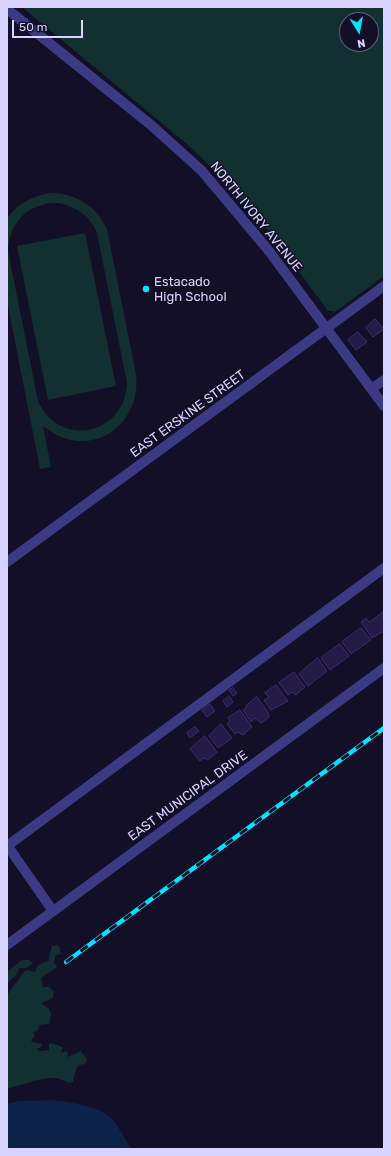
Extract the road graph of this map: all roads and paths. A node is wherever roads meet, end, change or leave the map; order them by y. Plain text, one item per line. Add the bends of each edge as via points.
1 (7, 9) edge
2 (384, 286) edge
3 (326, 329) junction
4 (384, 380) edge
5 (371, 389) junction
6 (384, 406) edge
7 (7, 562) edge
8 (384, 568) edge
9 (384, 668) edge
10 (7, 845) edge
11 (52, 911) junction
12 (7, 944) edge

1 - 3 street, NORTH IVORY AVENUE via 151,125 202,171 270,251
2 - 3 street, EAST ERSKINE STREET
3 - 5 street, NORTH IVORY AVENUE
3 - 7 street, EAST ERSKINE STREET
4 - 5 street
5 - 6 street, NORTH IVORY AVENUE
8 - 10 street
9 - 11 street, EAST MUNICIPAL DRIVE
10 - 11 street
11 - 12 street, EAST MUNICIPAL DRIVE

